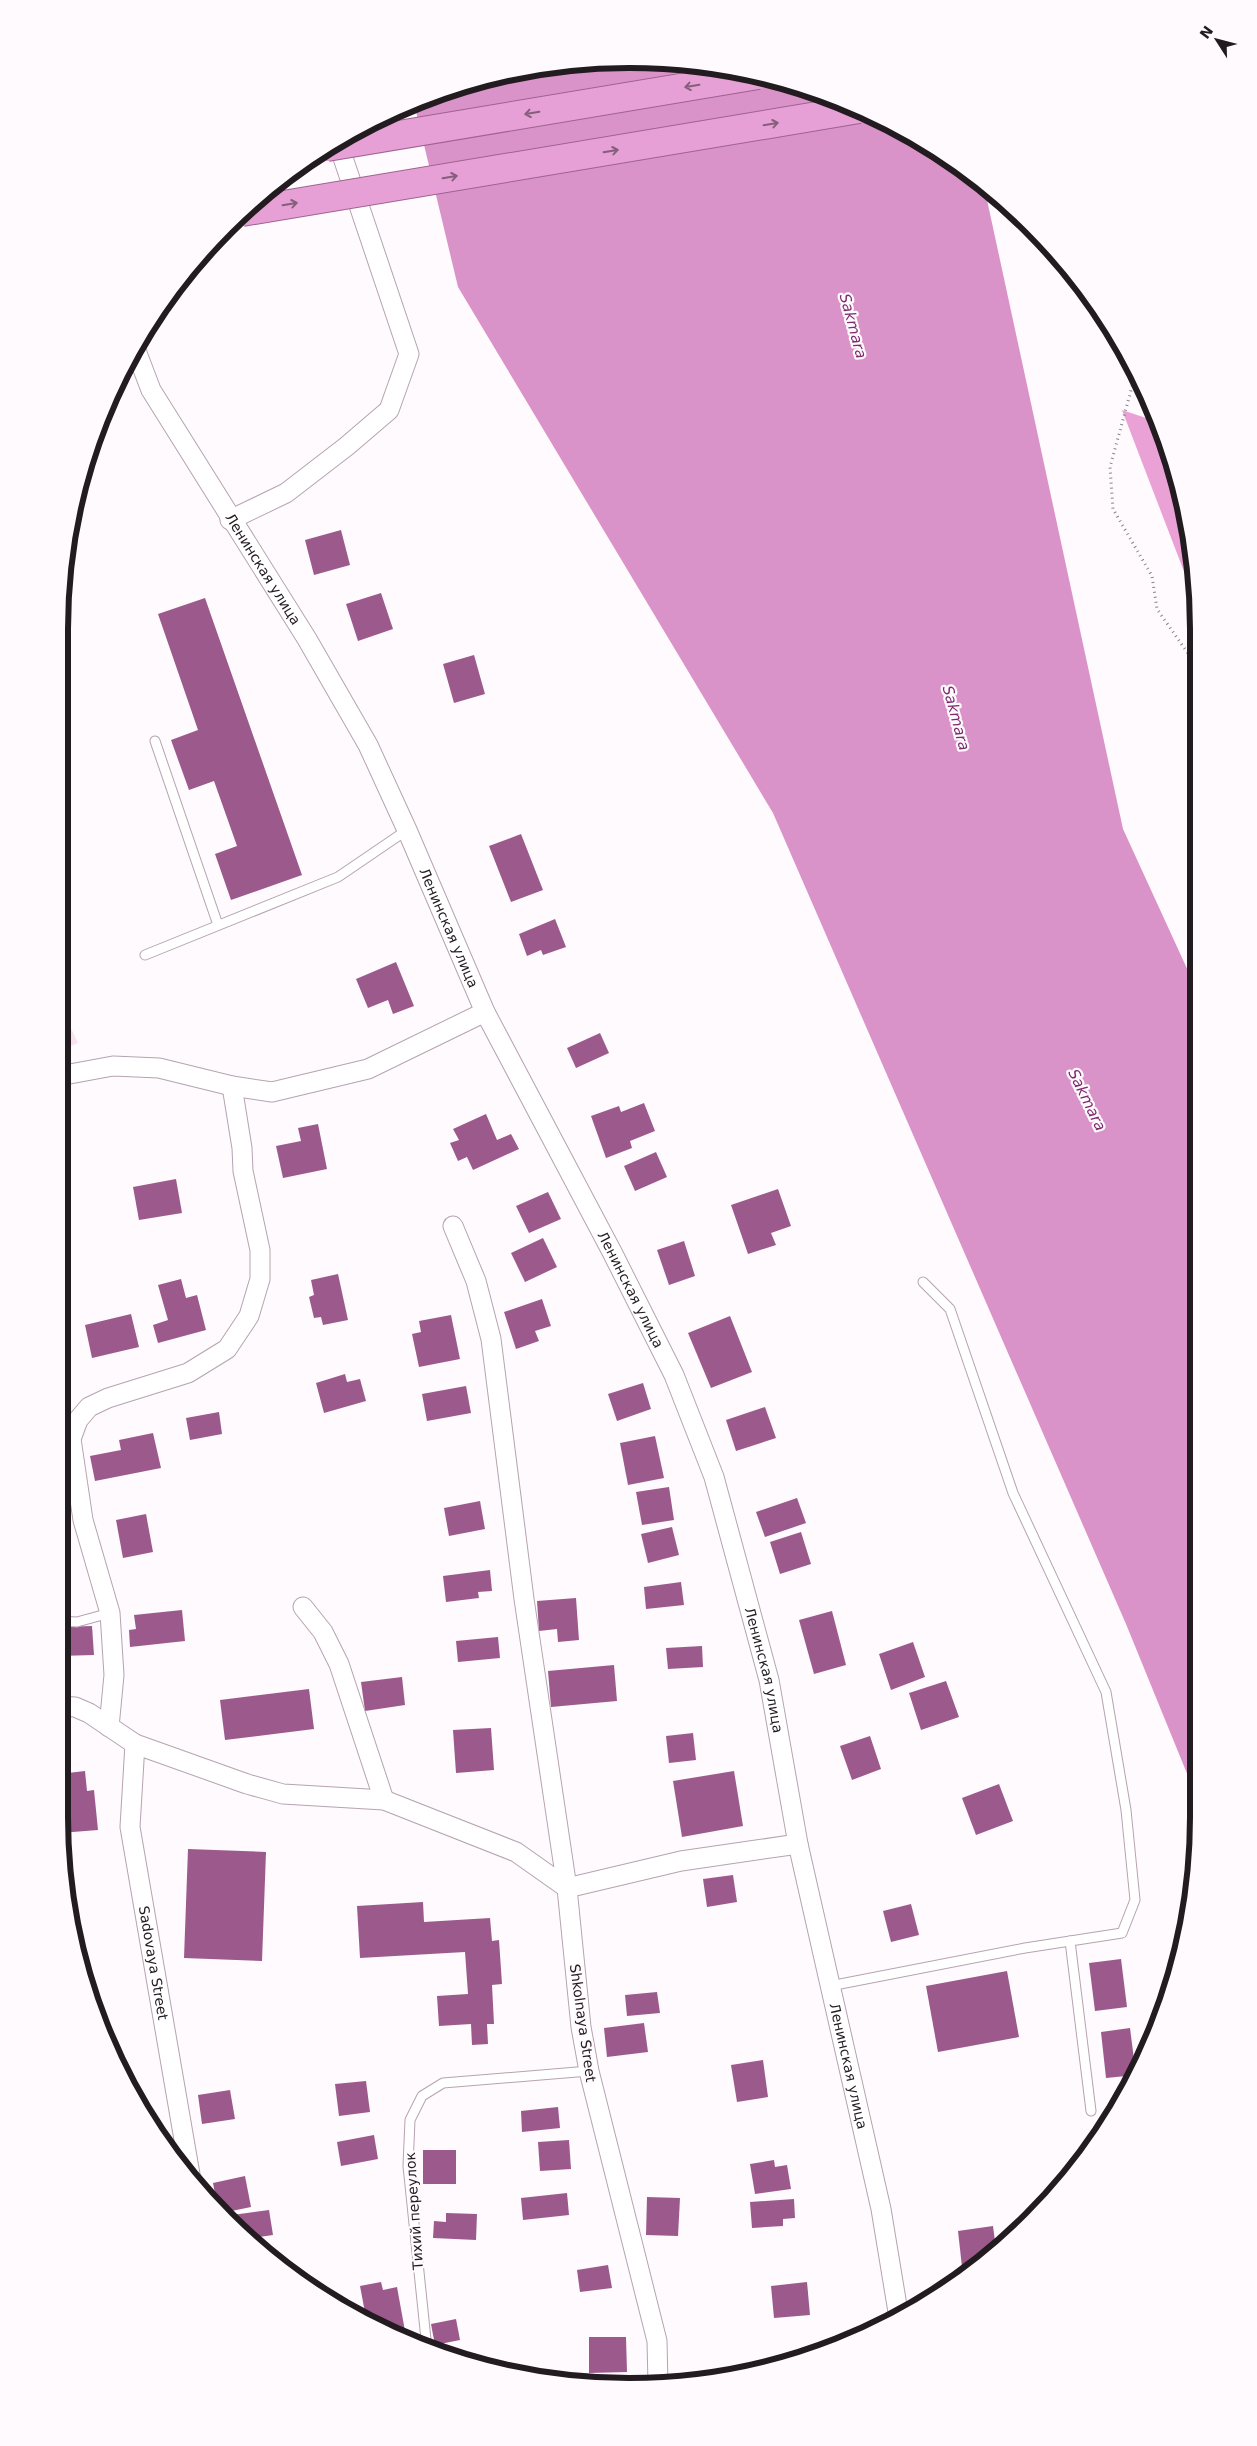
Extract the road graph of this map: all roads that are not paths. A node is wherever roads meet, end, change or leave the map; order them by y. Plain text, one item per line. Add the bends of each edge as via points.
1 (739, 78) edge
2 (846, 111) edge
3 (347, 143) edge
4 (340, 148) edge
5 (256, 210) edge
6 (135, 363) edge
7 (230, 520) junction
8 (155, 741) dead end
9 (407, 830) junction
10 (218, 925) junction
11 (144, 955) dead end
12 (485, 1012) junction
13 (68, 1074) edge
14 (232, 1086) junction
15 (453, 1226) dead end
16 (923, 1282) dead end
17 (303, 1607) dead end
18 (110, 1613) junction
19 (68, 1622) edge
20 (68, 1707) edge
21 (109, 1727) junction
22 (134, 1744) junction
23 (384, 1800) junction
24 (798, 1844) junction
25 (567, 1888) junction
26 (1070, 1941) junction
27 (830, 1986) junction
28 (588, 2071) junction
29 (1091, 2111) dead end
30 (189, 2166) edge
31 (903, 2306) edge
32 (426, 2341) edge
33 (658, 2377) edge

1 -> 3 highway, bridge
5 -> 2 highway, bridge
4 - 7 street via 409,354 389,410 286,493
6 - 7 street, Ленинская улица
7 - 9 street, Ленинская улица via 307,639 368,745
8 - 10 lane
9 - 10 lane via 338,877
9 - 12 street, Ленинская улица
10 - 11 lane
12 - 14 street via 368,1069 272,1092
12 - 24 street, Ленинская улица via 674,1376 714,1477 769,1680
13 - 14 street via 113,1066 159,1068
14 - 18 street via 243,1171 260,1250 260,1279 249,1316 227,1349 188,1373 89,1407 78,1420 71,1439 83,1520
15 - 25 street, Shkolnaya Street via 476,1280 491,1339 524,1599
16 - 26 lane via 950,1309 1013,1493 1106,1692 1126,1810 1134,1900 1122,1933
17 - 23 street via 323,1632 338,1664
18 - 19 lane
18 - 21 street via 114,1675
20 - 21 street via 75,1707
21 - 22 street
22 - 23 street via 283,1794
22 - 30 street, Sadovaya Street via 130,1827
23 - 25 street via 516,1852
24 - 25 street via 681,1860
24 - 27 street, Ленинская улица
25 - 28 street, Shkolnaya Street
26 - 27 lane
26 - 29 lane
27 - 31 street, Ленинская улица
28 - 32 lane, Тихий переулок via 443,2083 422,2096 410,2120 408,2166
28 - 33 street, Shkolnaya Street via 657,2341

